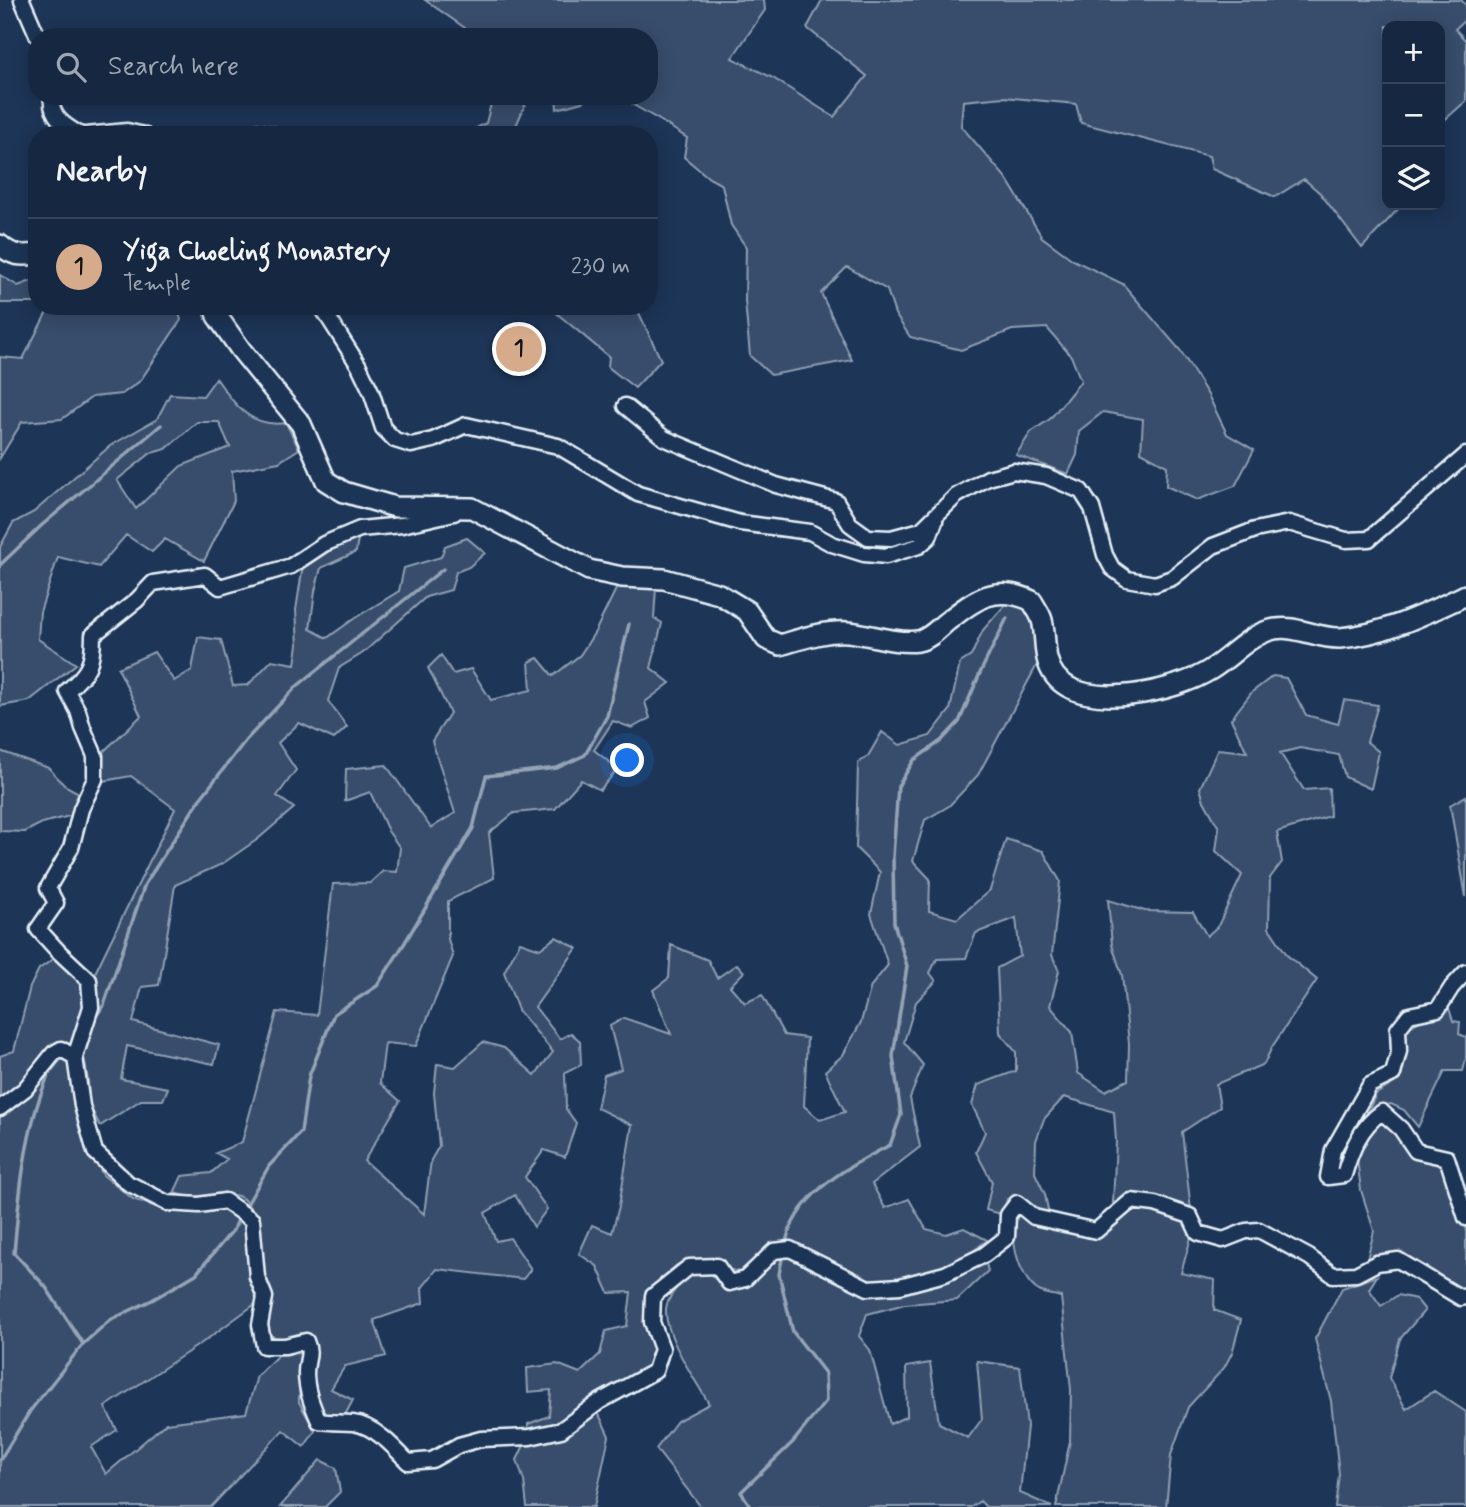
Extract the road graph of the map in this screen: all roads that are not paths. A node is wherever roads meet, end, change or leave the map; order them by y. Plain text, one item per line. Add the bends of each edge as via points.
1 (22, 0) edge
2 (34, 28) edge
3 (51, 105) edge
4 (69, 126) edge
5 (0, 245) edge
6 (28, 255) edge
7 (217, 315) edge
8 (327, 315) edge
9 (625, 406) dead end
10 (1466, 455) edge
11 (472, 508) junction
12 (937, 516) junction
13 (1466, 595) edge
14 (1466, 972) edge
15 (75, 1057) junction
16 (0, 1108) edge
17 (1466, 1218) edge
18 (1466, 1296) edge

1 - 2 street
3 - 4 street via 54,116
5 - 6 main road via 10,254
7 - 11 main road via 301,424 326,481 344,492 394,507
8 - 12 street via 359,366 383,428 396,440 411,445 466,425 511,434 558,446 638,494 740,523 810,532 864,554 886,555 919,546 929,537
9 - 12 street via 664,438 776,485 836,501 850,524 868,537 891,538 921,530
10 - 12 street via 1369,539 1346,540 1289,523 1255,530 1213,546 1171,578 1155,584 1127,579 1112,568 1092,508 1081,491 1046,476 1014,471 988,478 956,496
11 - 13 main road via 589,570 664,579 719,594 747,611 766,639 780,645 828,632 919,640 988,595 1012,592 1032,601 1042,619 1048,663 1056,678 1076,691 1107,696 1185,684 1266,632 1284,628 1342,638 1402,622
11 - 15 street via 402,525 360,529 324,544 291,566 219,587 205,575 153,583 93,635 93,658 84,676 67,691 95,756 96,779 81,809 71,848 48,888 56,903 38,929 89,980 91,1007
14 - 17 street via 1438,1009 1409,1015 1398,1029 1393,1073 1370,1086 1333,1150 1328,1177 1344,1175 1352,1149 1369,1121 1382,1112 1416,1151 1447,1158
15 - 16 street via 61,1049 54,1053 25,1089
15 - 18 street via 95,1152 128,1183 167,1203 225,1201 252,1220 257,1277 265,1297 260,1325 264,1346 306,1340 309,1399 319,1421 355,1423 385,1438 408,1462 432,1460 481,1439 561,1430 599,1402 655,1371 662,1349 652,1322 653,1296 689,1267 717,1266 730,1283 745,1279 774,1251 790,1250 868,1288 900,1286 945,1274 984,1255 1007,1237 1008,1215 1017,1203 1034,1217 1096,1231 1131,1201 1155,1204 1190,1216 1198,1233 1223,1240 1259,1230 1333,1276 1356,1274 1377,1263 1398,1260 1461,1298

